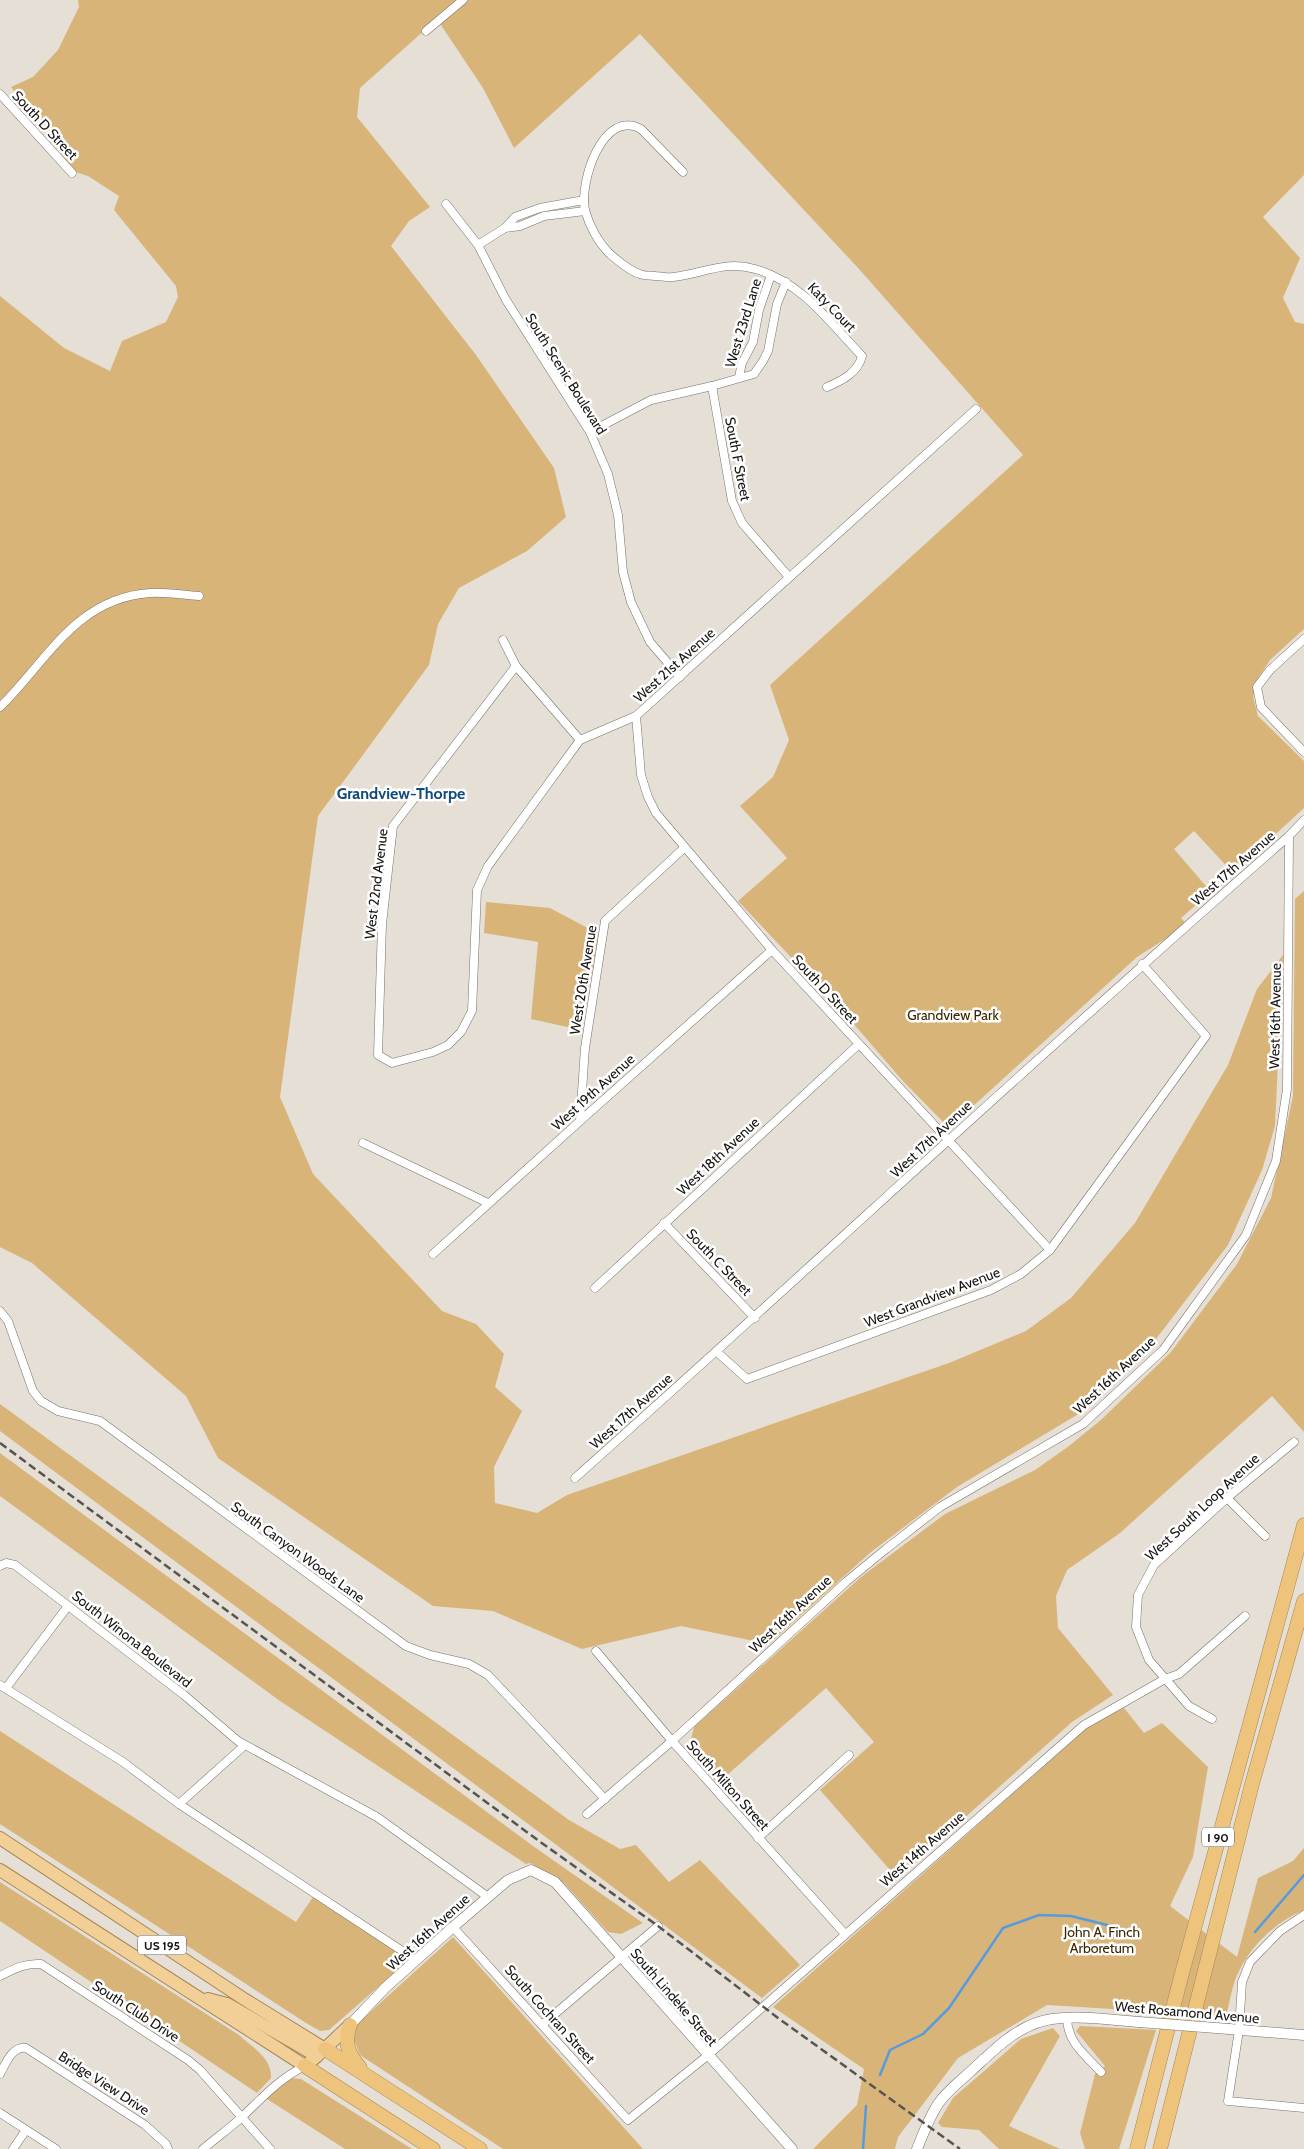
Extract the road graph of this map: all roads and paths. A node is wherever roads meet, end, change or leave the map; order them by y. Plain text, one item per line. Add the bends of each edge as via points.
1 (463, 0) edge
2 (426, 31) dead end
3 (0, 94) edge
4 (683, 172) dead end
5 (72, 173) dead end
6 (584, 200) junction
7 (446, 204) dead end
8 (585, 211) junction
9 (505, 228) junction
10 (478, 245) junction
11 (771, 275) junction
12 (786, 282) junction
13 (739, 378) junction
14 (712, 386) junction
15 (826, 387) dead end
16 (976, 409) dead end
17 (590, 432) junction
18 (790, 578) junction
19 (199, 596) dead end
20 (1304, 639) edge
21 (503, 640) dead end
22 (516, 666) junction
23 (680, 676) junction
24 (0, 707) edge
25 (636, 716) junction
26 (580, 740) junction
27 (1304, 752) edge
28 (1304, 820) edge
29 (1289, 836) junction
30 (684, 848) junction
31 (772, 950) junction
32 (1142, 964) junction
33 (859, 1044) junction
34 (580, 1121) junction
35 (948, 1139) junction
36 (364, 1143) dead end
37 (488, 1203) junction
38 (664, 1223) junction
39 (1050, 1250) junction
40 (433, 1254) dead end
41 (595, 1288) dead end
42 (0, 1311) edge
43 (755, 1318) junction
44 (717, 1352) junction
45 (1294, 1442) dead end
46 (576, 1478) dead end
47 (1227, 1498) junction
48 (1304, 1525) edge
49 (1265, 1536) dead end
50 (0, 1566) edge
51 (1304, 1601) edge
52 (68, 1606) junction
53 (1245, 1616) dead end
54 (596, 1651) dead end
55 (1166, 1679) junction
56 (3, 1686) edge
57 (1212, 1719) dead end
58 (672, 1741) junction
59 (245, 1745) junction
60 (848, 1755) dead end
61 (605, 1799) junction
62 (179, 1804) junction
63 (587, 1814) dead end
64 (0, 1838) edge
65 (758, 1838) junction
66 (0, 1870) edge
67 (531, 1870) joint
68 (488, 1897) junction
69 (1304, 1915) edge
70 (658, 1926) dead end
71 (453, 1927) junction
72 (844, 1934) junction
73 (621, 1958) junction
74 (416, 1960) junction
75 (0, 1976) edge
76 (214, 1979) junction
77 (198, 1997) junction
78 (1067, 2018) junction
79 (543, 2024) junction
80 (350, 2025) junction
81 (1234, 2029) junction
82 (1304, 2035) edge
83 (321, 2053) junction
84 (707, 2056) junction
85 (305, 2066) junction
86 (1101, 2072) dead end
87 (0, 2074) edge
88 (369, 2077) junction
89 (1304, 2108) edge
90 (0, 2113) edge
91 (241, 2118) junction
92 (628, 2120) joint
93 (26, 2130) junction
94 (13, 2149) edge
95 (56, 2149) edge
96 (168, 2149) edge
97 (203, 2149) edge
98 (270, 2149) edge
99 (433, 2149) edge
100 (480, 2149) edge
101 (792, 2149) edge
102 (917, 2149) edge
103 (1137, 2149) edge
104 (1160, 2149) edge

1 - 2 street
3 - 5 street, South D Street
4 - 6 street, Katy Court via 641,129 635,125 623,127 613,132 593,156 586,175
6 - 8 street, Katy Court
6 - 9 street via 540,208 515,217
7 - 10 street, South Scenic Boulevard
8 - 9 street via 544,216
8 - 11 street, Katy Court via 607,252 640,275 673,277 714,267 739,266
9 - 10 street
10 - 17 street, South Scenic Boulevard via 506,300
11 - 12 street, Katy Court
11 - 13 street, West 23rd Lane via 759,310 753,342 742,363
12 - 13 street, West 23rd Lane via 763,361 754,374
12 - 15 street, Katy Court via 807,298 862,356 848,377
13 - 14 street, West 23rd Lane
14 - 17 street, West 23rd Lane via 651,400
14 - 18 street, South F Street via 732,501 742,523
16 - 18 street, West 21st Avenue
17 - 23 street, South Scenic Boulevard via 608,474 618,515 623,572 631,602 650,642
18 - 23 street, West 21st Avenue
19 - 24 street via 149,593 107,603 83,617 61,636
20 - 27 street via 1270,670 1257,688 1261,707
21 - 22 street
22 - 26 street
22 - 26 street, West 22nd Avenue via 394,826 382,924 378,1055 392,1063 433,1052 448,1045 461,1032 472,1011 477,890 488,866
23 - 25 street, West 21st Avenue
25 - 26 street, West 21st Avenue
25 - 30 street, South D Street via 641,775 648,797 656,813
28 - 29 street, West 17th Avenue
29 - 32 street, West 17th Avenue
29 - 58 street, West 16th Avenue via 1287,1089 1276,1161 1246,1235 1163,1350 1083,1424 940,1507 901,1537 847,1581
30 - 31 street, South D Street
30 - 34 street, West 20th Avenue via 605,921 585,1048
31 - 33 street, South D Street
31 - 34 street, West 19th Avenue
32 - 35 street, West 17th Avenue
32 - 39 street, West Grandview Avenue via 1206,1036
33 - 35 street, South D Street
33 - 38 street, West 18th Avenue
34 - 37 street, West 19th Avenue
35 - 39 street, South D Street
35 - 43 street, West 17th Avenue
36 - 37 street
37 - 40 street, West 19th Avenue
38 - 41 street, West 18th Avenue
38 - 43 street, South C Street
39 - 44 street, West Grandview Avenue via 1021,1274 991,1290 747,1380
42 - 61 street, South Canyon Woods Lane via 8,1321 33,1391 41,1401 58,1411 100,1421 406,1646 469,1664 488,1675
43 - 44 street, West 17th Avenue
44 - 46 street, West 17th Avenue
45 - 47 street, West South Loop Avenue
47 - 49 street
47 - 55 street, West South Loop Avenue via 1154,1565 1138,1595 1136,1627 1149,1660
48 - 103 highway, I 90
50 - 52 street, South Winona Boulevard via 15,1565
51 - 104 highway, I 90 via 1252,1784
52 - 56 street
52 - 59 street, South Winona Boulevard
53 - 55 street, West 14th Avenue via 1179,1674
54 - 58 street, South Milton Street
55 - 57 street, West South Loop Avenue via 1190,1706
55 - 72 street, West 14th Avenue via 1084,1725
56 - 62 street via 123,1762
58 - 61 street, West 16th Avenue
58 - 65 street, South Milton Street
59 - 62 street
59 - 68 street, South Winona Boulevard via 377,1817
60 - 65 street
61 - 63 street, West 16th Avenue
62 - 74 street
64 - 76 highway, US 195
65 - 72 street, South Milton Street
66 - 77 highway, US 195
67 - 68 street, West 16th Avenue via 508,1880
67 - 73 street, South Lindeke Street via 555,1882
68 - 71 street, West 16th Avenue
69 - 81 street via 1280,1931 1250,1962 1242,1982
70 - 73 street
71 - 74 street, West 16th Avenue
71 - 79 street, South Cochran Street
72 - 84 street, West 14th Avenue
73 - 79 street
73 - 84 street, South Lindeke Street
74 - 80 street, West 16th Avenue
75 - 91 street, South Club Drive via 20,1966 40,1964 188,2060
76 - 80 highway via 238,1985 324,2039 330,2039
76 - 83 highway, US 195
77 - 83 highway via 228,2004
77 - 85 highway, US 195
78 - 81 street, West Rosamond Avenue, bridge
78 - 86 street via 1072,2039
78 - 102 street, West Rosamond Avenue via 1026,2027 995,2048 938,2103
79 - 92 street, South Cochran Street
80 - 83 highway
80 - 88 highway via 346,2042 350,2056
81 - 82 street, West Rosamond Avenue
81 - 89 street via 1228,2101
83 - 85 highway
83 - 88 highway, US 195
84 - 92 street, West 14th Avenue
84 - 101 street, South Lindeke Street
85 - 91 street via 291,2073
85 - 99 highway, US 195
87 - 96 street, Bridge View Drive via 20,2047 31,2050 145,2125
88 - 100 highway, US 195
90 - 93 street
91 - 97 street
91 - 98 street, South Club Drive
93 - 94 street
93 - 95 street

